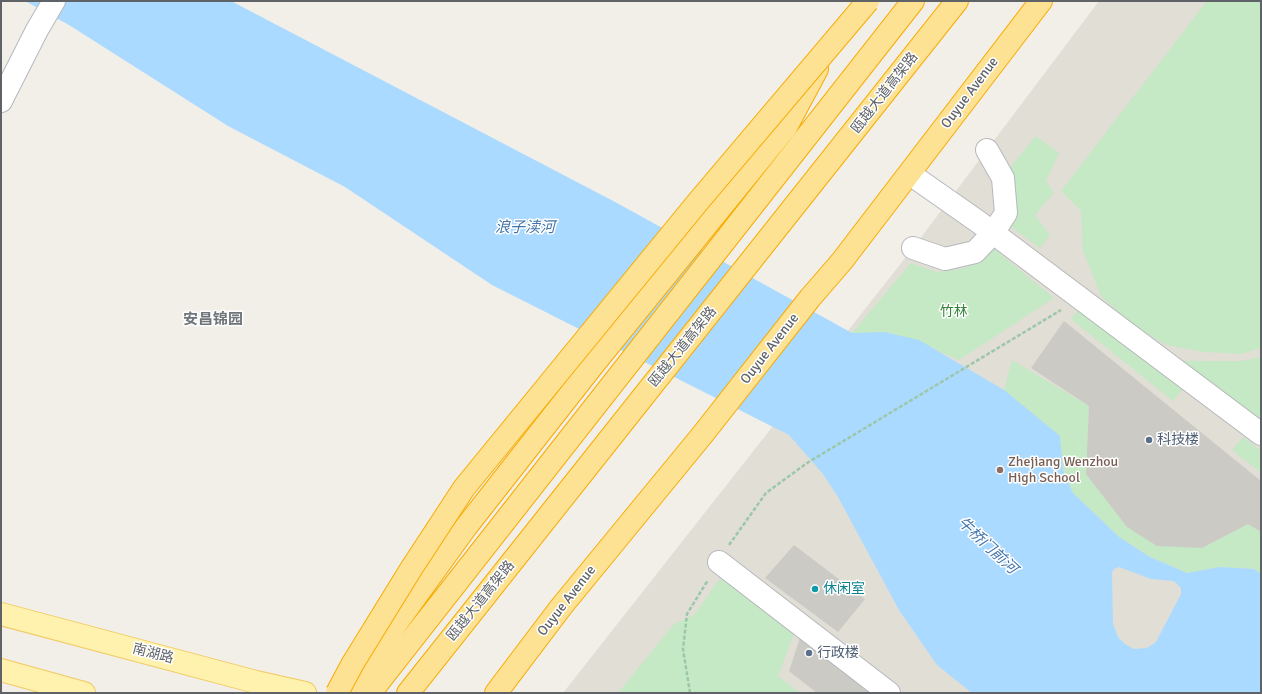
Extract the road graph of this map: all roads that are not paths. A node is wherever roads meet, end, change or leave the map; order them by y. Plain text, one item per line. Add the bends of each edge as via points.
1 (54, 1) edge
2 (854, 1) edge
3 (868, 1) edge
4 (913, 1) edge
5 (957, 1) edge
6 (1041, 1) edge
7 (1, 101) edge
8 (986, 150) dead end
9 (920, 181) dead end
10 (993, 233) junction
11 (913, 248) dead end
12 (1258, 425) edge
13 (719, 562) dead end
14 (1, 614) edge
15 (1, 670) edge
16 (84, 693) edge
17 (305, 693) edge
18 (337, 693) edge
19 (346, 693) edge
20 (370, 693) edge
21 (408, 693) edge
22 (496, 693) edge
23 (889, 693) edge

1 - 7 street
2 - 19 highway via 786,127 593,365 466,527
3 - 18 highway, bridge via 697,202 464,488 352,663
4 - 20 highway, 瓯越大道高架路
5 - 21 highway, 瓯越大道高架路
6 - 22 highway, Ouyue Avenue via 847,254 561,607
8 - 10 street via 1003,178 1006,213
9 - 10 street
10 - 11 street via 975,252 945,259
10 - 12 street
13 - 23 street
14 - 17 main road, 南湖路
15 - 16 main road

